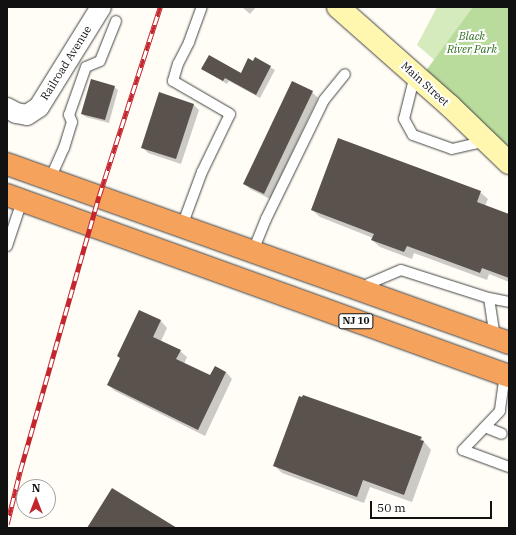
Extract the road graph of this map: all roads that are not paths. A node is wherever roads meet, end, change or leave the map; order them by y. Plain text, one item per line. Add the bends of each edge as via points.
1 (101, 7) edge
2 (202, 7) edge
3 (339, 7) edge
4 (116, 21) dead end
5 (345, 74) dead end
6 (416, 75) junction
7 (7, 108) edge
8 (486, 141) junction
9 (509, 163) edge
10 (7, 164) edge
11 (50, 179) junction
12 (15, 198) edge
13 (182, 226) junction
14 (7, 246) edge
15 (253, 251) junction
16 (359, 289) junction
17 (489, 298) junction
18 (509, 302) edge
19 (504, 340) edge
20 (507, 375) edge
21 (504, 413) edge
22 (485, 427) junction
23 (502, 434) dead end
24 (509, 467) edge

1 - 7 street, Railroad Avenue via 35,111 27,115
2 - 13 lane via 173,81 230,114 202,172
3 - 6 street, Main Street
4 - 11 lane via 100,61 86,67 69,115 72,122 64,148
5 - 15 lane via 324,100
6 - 8 street, Main Street
6 - 8 lane via 404,119 413,135 452,149
8 - 9 street, Main Street
10 - 11 highway
11 - 13 highway
12 - 14 lane
12 - 20 highway, NJ 10
13 - 15 highway
15 - 16 highway
16 - 17 lane via 401,270
16 - 19 highway
17 - 18 lane
17 - 19 lane
20 - 21 lane
21 - 22 lane
22 - 23 lane
22 - 24 lane via 463,450

